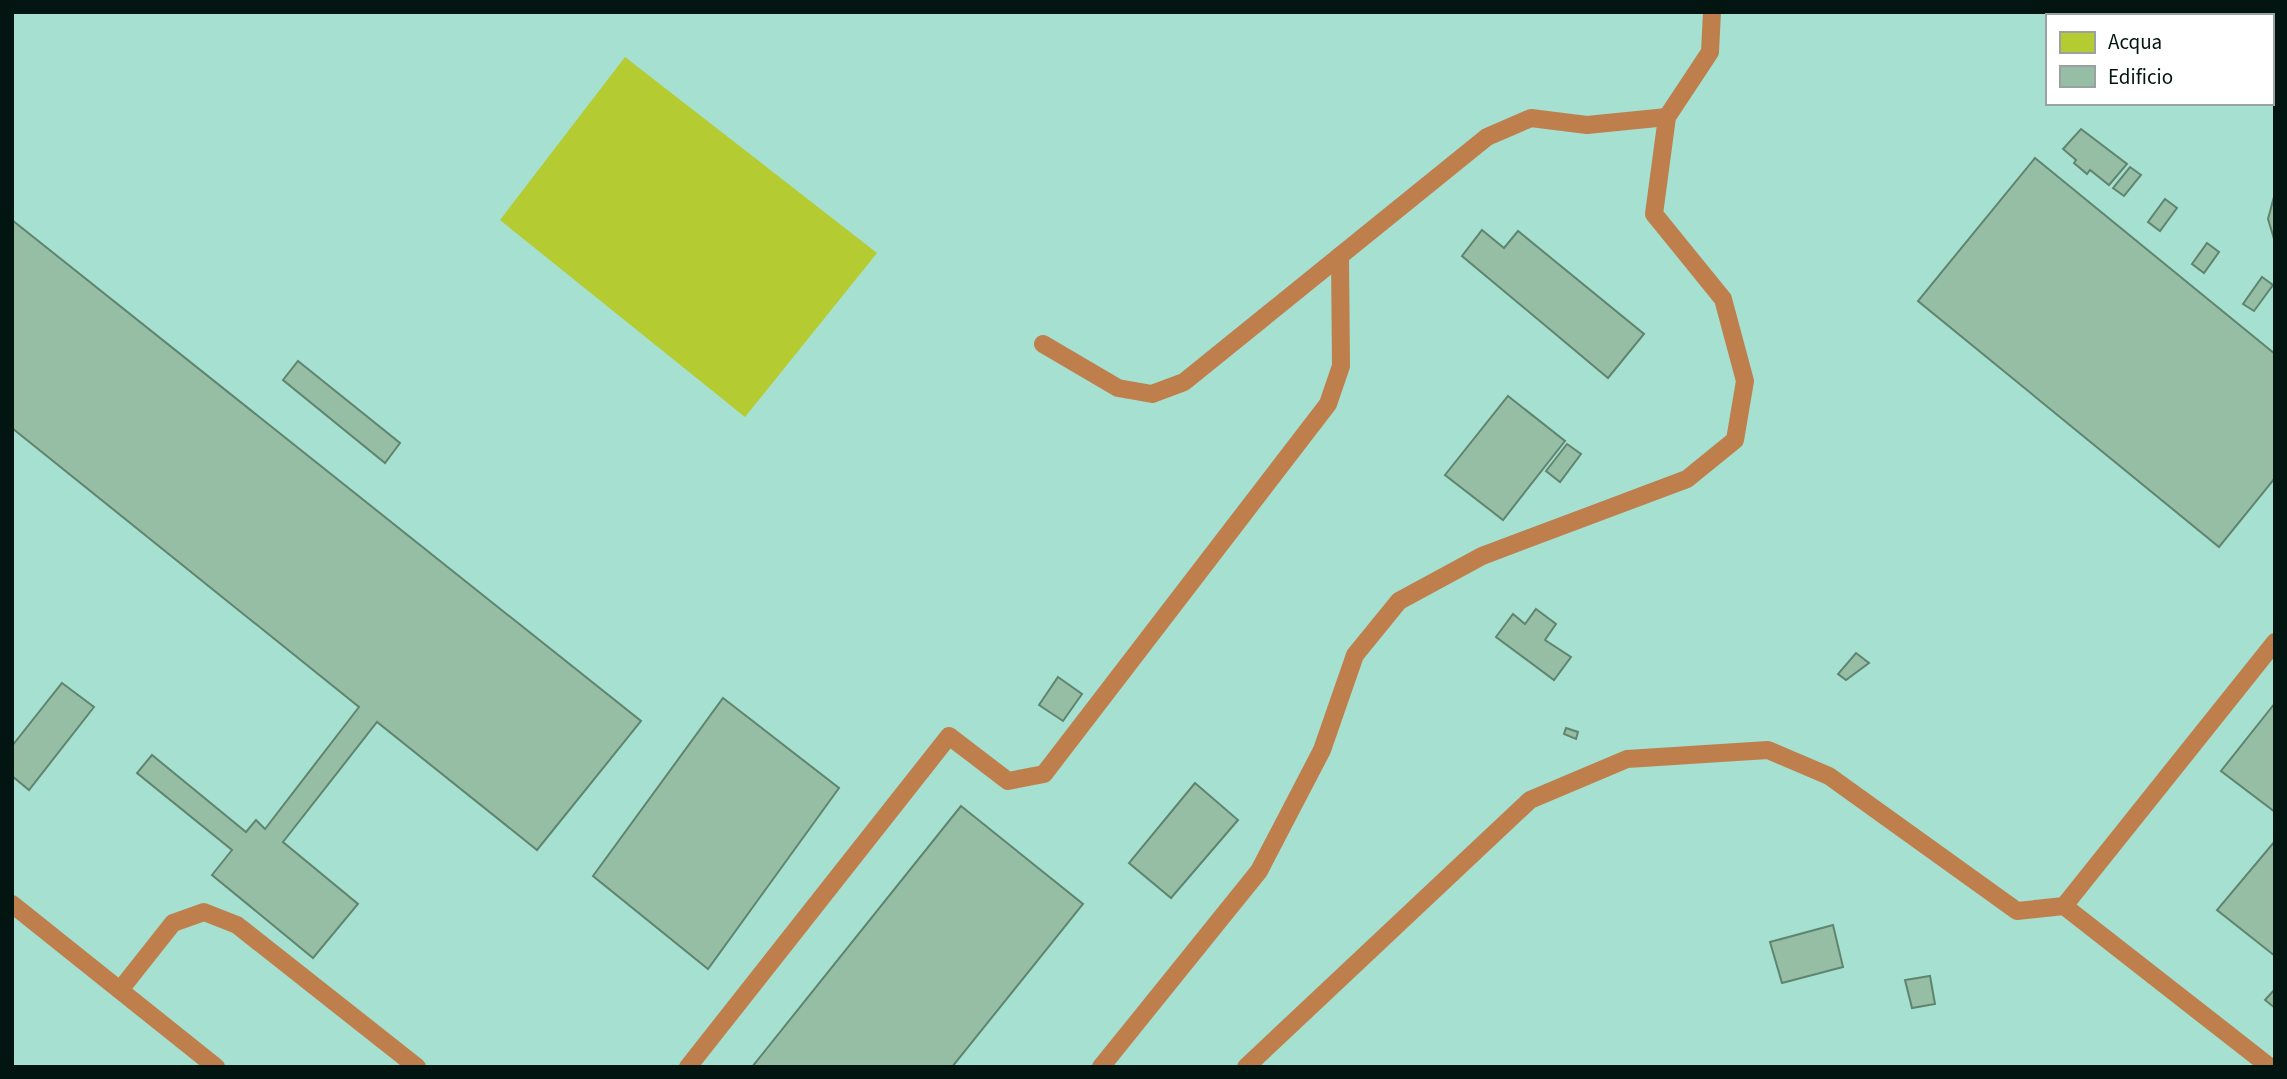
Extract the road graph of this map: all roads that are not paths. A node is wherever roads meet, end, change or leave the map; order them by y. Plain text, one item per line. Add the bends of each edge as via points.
1 (1712, 12) edge
2 (1667, 117) junction
3 (1340, 256) junction
4 (1043, 344) dead end
5 (2275, 642) edge
6 (12, 904) edge
7 (2064, 906) junction
8 (120, 990) junction
9 (216, 1067) edge
10 (417, 1067) edge
11 (688, 1067) edge
12 (1101, 1067) edge
13 (1246, 1067) edge
14 (2270, 1067) edge

1 - 2 lane via 1710,52
2 - 3 lane via 1587,125 1531,118 1487,137
2 - 12 lane via 1654,214 1723,299 1745,381 1735,440 1687,480 1482,556 1399,601 1355,655 1322,750 1259,871
3 - 4 lane via 1184,382 1152,394 1118,388
3 - 11 lane via 1341,366 1328,404 1044,774 1008,781 949,736
5 - 7 lane
6 - 8 lane
7 - 13 lane via 2017,911 1829,776 1768,750 1627,759 1530,800
7 - 14 lane
8 - 9 lane
8 - 10 lane via 173,923 204,912 237,925

